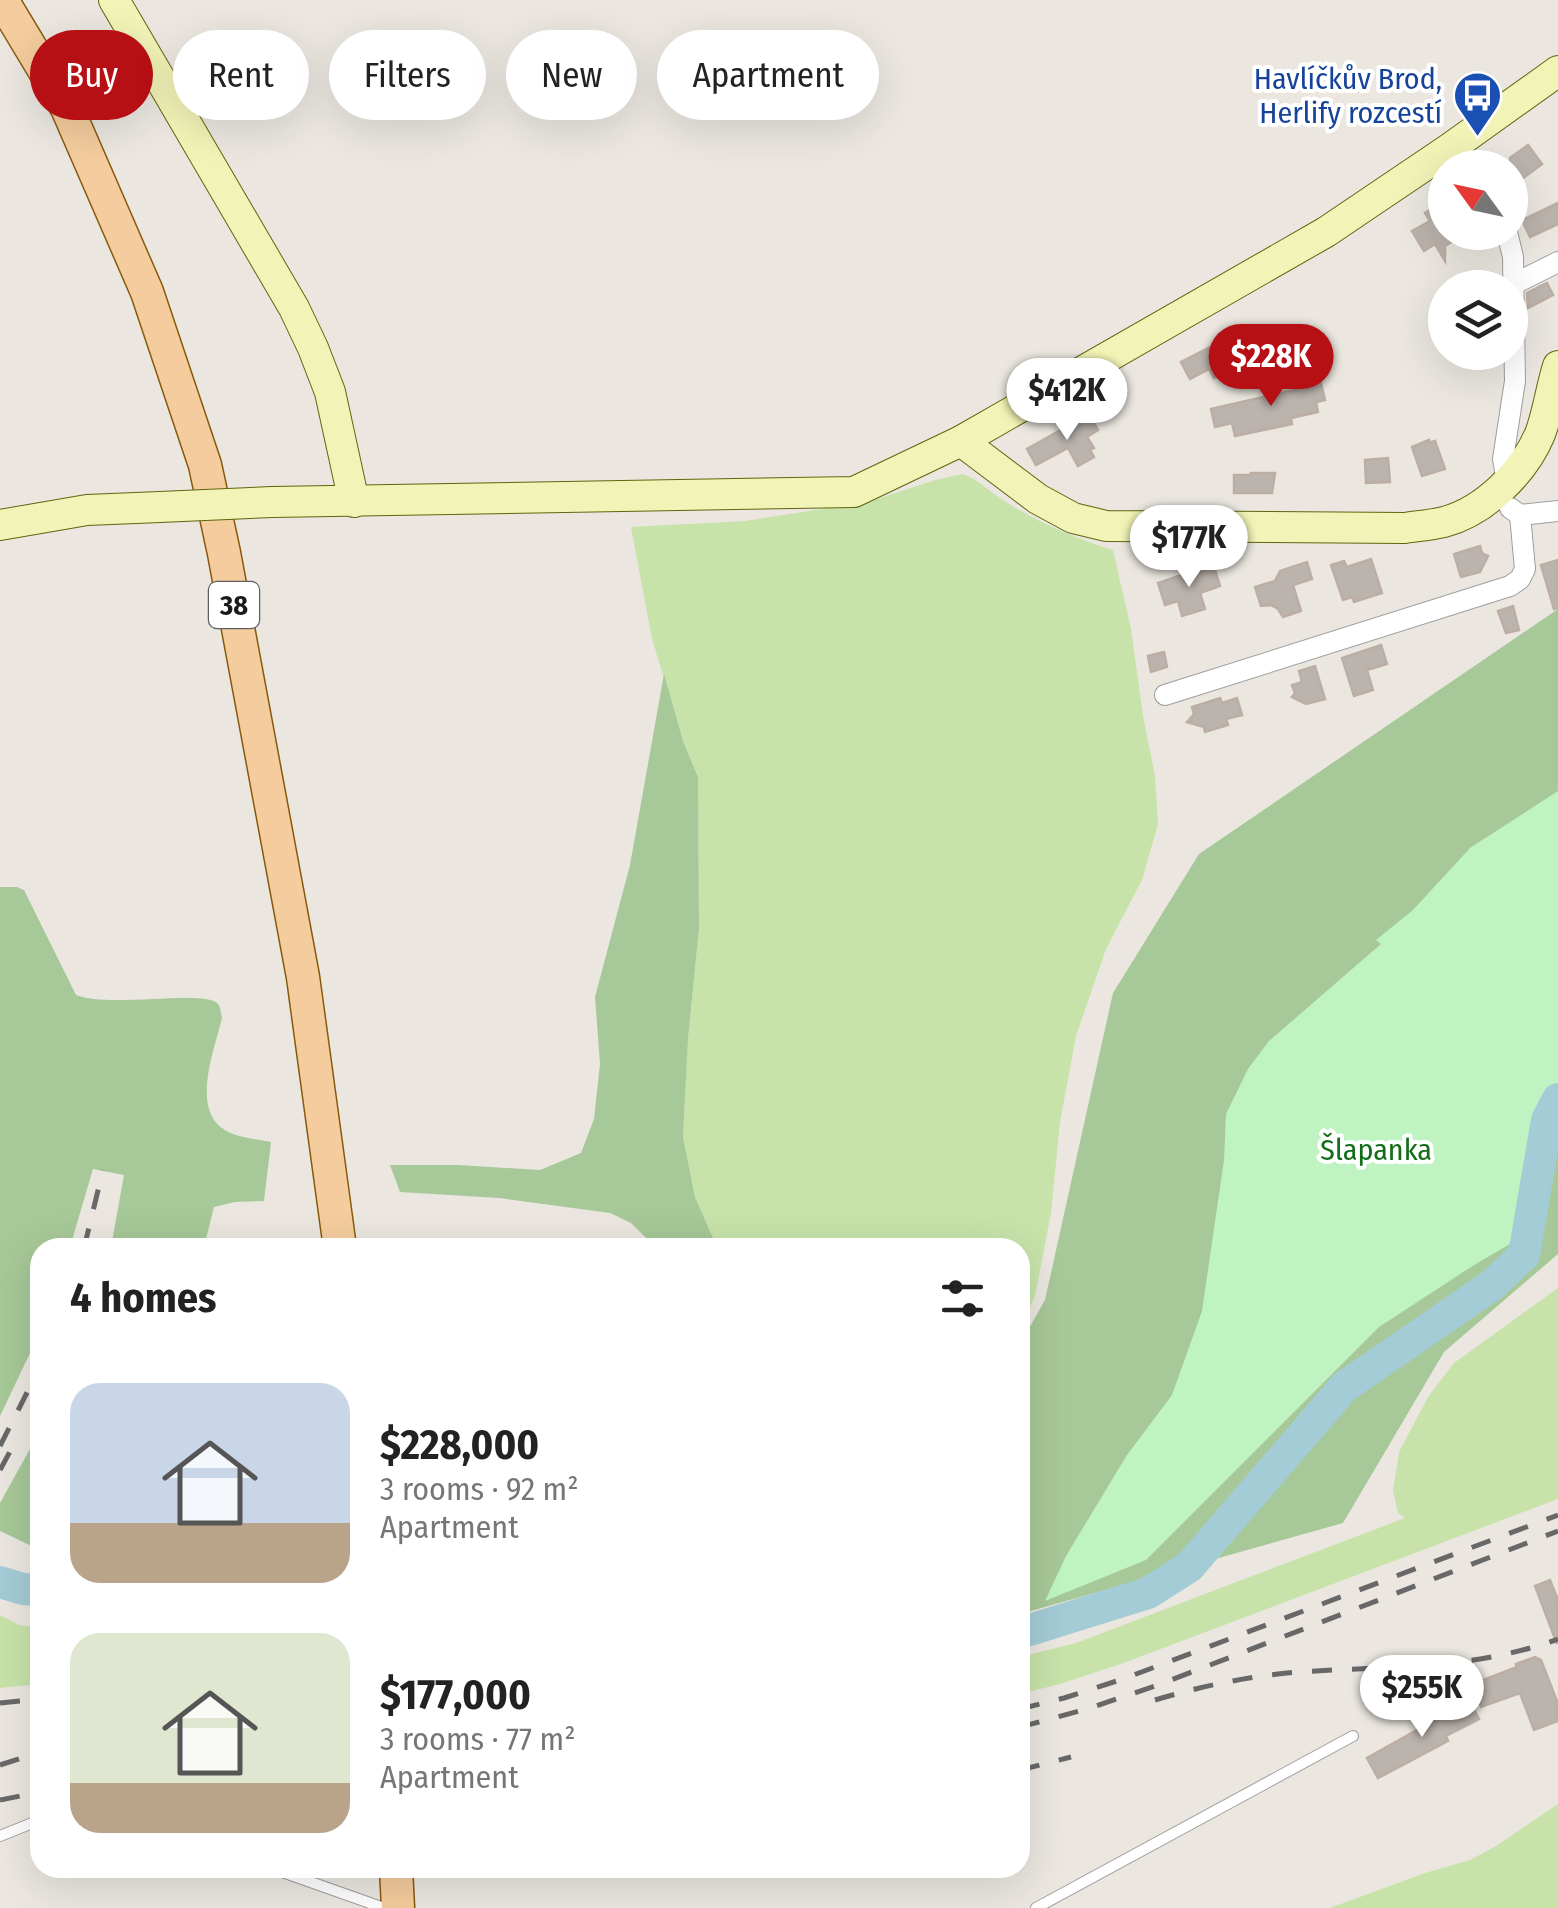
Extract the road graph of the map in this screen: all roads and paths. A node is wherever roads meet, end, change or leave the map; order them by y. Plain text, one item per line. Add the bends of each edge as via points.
1 (2, 0) edge
2 (114, 0) edge
3 (1558, 70) edge
4 (1465, 150) edge
5 (1428, 174) edge
6 (1558, 262) edge
7 (1528, 277) edge
8 (1558, 366) edge
9 (1515, 370) edge
10 (961, 441) junction
11 (1500, 489) junction
12 (354, 502) junction
13 (1558, 511) edge
14 (1520, 515) junction
15 (0, 525) edge
16 (1165, 694) dead end
17 (339, 1238) edge
18 (1353, 1736) dead end
19 (30, 1824) edge
20 (0, 1836) edge
21 (299, 1878) edge
22 (396, 1878) edge
23 (384, 1908) edge
24 (398, 1908) edge
25 (1036, 1908) edge

1 - 17 main road, 38 via 67,108 147,292 205,464 303,977
2 - 12 street via 314,348
3 - 4 street
5 - 10 street
6 - 7 street
8 - 11 street via 1540,433
9 - 11 street
10 - 11 street via 1038,499 1106,526 1406,528 1446,522
10 - 12 street via 854,492
11 - 14 street
12 - 15 street, bridge via 88,510
13 - 14 street
14 - 16 street via 1525,570 1510,586
18 - 25 lane
19 - 20 lane
21 - 23 lane
22 - 24 main road

